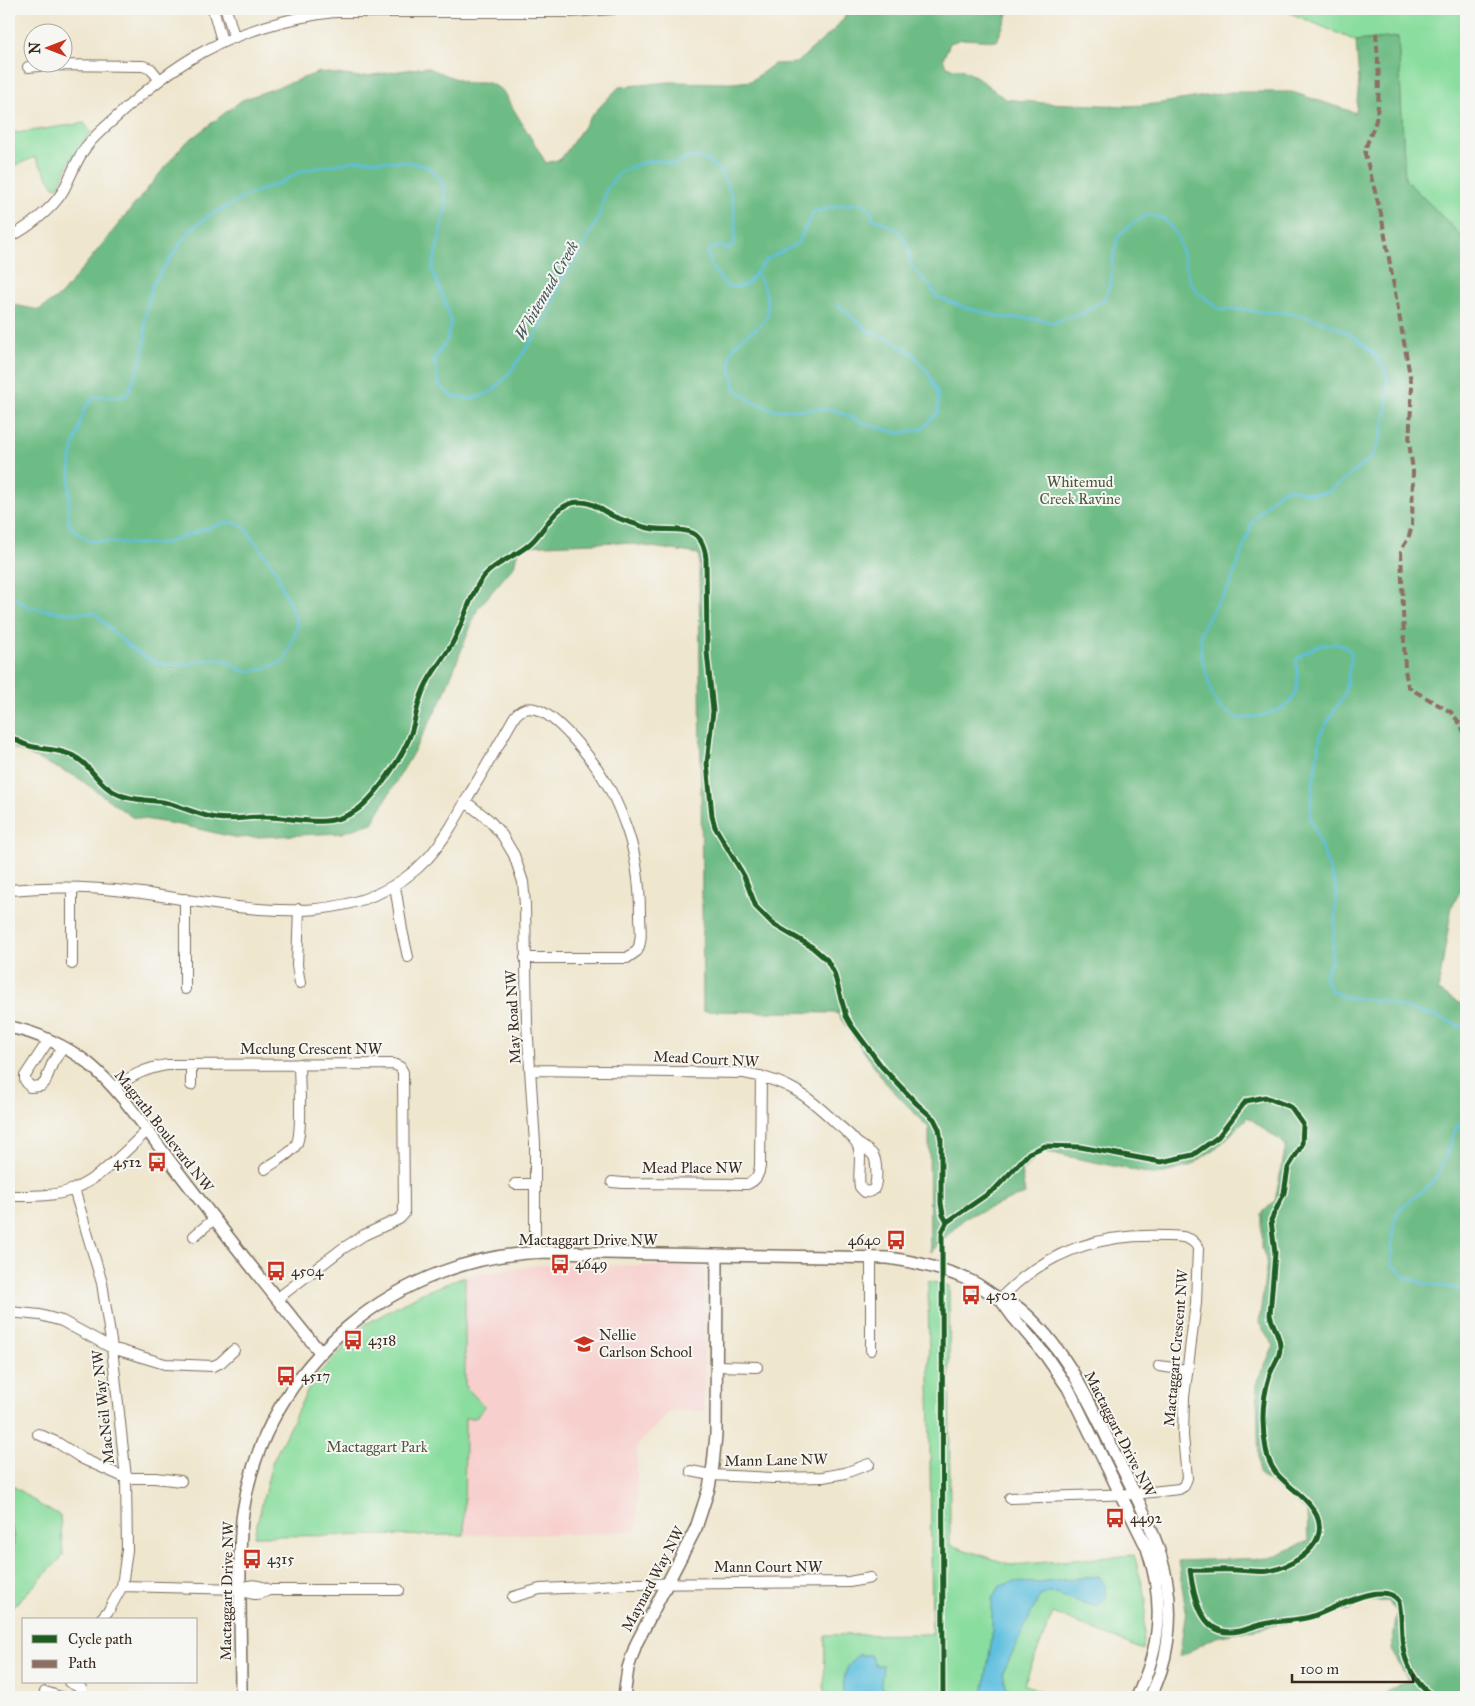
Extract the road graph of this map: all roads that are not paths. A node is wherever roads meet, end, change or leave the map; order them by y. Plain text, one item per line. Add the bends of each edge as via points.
1 (213, 9) edge
2 (226, 9) edge
3 (613, 9) edge
4 (234, 36) junction
5 (222, 41) junction
6 (72, 65) edge
7 (159, 80) junction
8 (9, 237) edge
9 (466, 802) junction
10 (393, 886) junction
11 (72, 888) junction
12 (9, 890) edge
13 (185, 899) junction
14 (298, 909) junction
15 (408, 957) dead end
16 (525, 958) junction
17 (72, 964) dead end
18 (300, 983) dead end
19 (185, 989) dead end
20 (9, 1027) edge
21 (48, 1040) junction
22 (64, 1048) junction
23 (299, 1064) junction
24 (191, 1065) junction
25 (531, 1070) junction
26 (761, 1076) junction
27 (191, 1085) dead end
28 (114, 1088) junction
29 (147, 1132) junction
30 (856, 1142) dead end
31 (264, 1168) dead end
32 (612, 1182) dead end
33 (514, 1184) dead end
34 (535, 1184) junction
35 (74, 1189) junction
36 (9, 1196) edge
37 (214, 1219) junction
38 (194, 1236) dead end
39 (535, 1253) junction
40 (717, 1255) junction
41 (871, 1257) junction
42 (278, 1298) junction
43 (1000, 1299) junction
44 (9, 1312) edge
45 (112, 1348) junction
46 (234, 1350) dead end
47 (871, 1350) dead end
48 (321, 1353) junction
49 (716, 1366) junction
50 (1159, 1366) dead end
51 (757, 1367) dead end
52 (1187, 1370) junction
53 (38, 1434) dead end
54 (869, 1464) dead end
55 (691, 1471) dead end
56 (711, 1475) junction
57 (126, 1478) junction
58 (181, 1481) dead end
59 (1121, 1494) junction
60 (1134, 1494) junction
61 (1010, 1498) dead end
62 (870, 1578) dead end
63 (666, 1583) junction
64 (122, 1586) junction
65 (240, 1589) junction
66 (399, 1590) dead end
67 (513, 1597) dead end
68 (102, 1618) edge
69 (73, 1684) edge
70 (45, 1690) edge
71 (61, 1697) edge
72 (81, 1697) edge
73 (241, 1697) edge
74 (624, 1697) edge
75 (1137, 1697) edge
76 (1150, 1697) edge

1 - 5 street
2 - 4 street
3 - 4 street via 571,12 337,12 311,15
4 - 5 street
5 - 7 street
6 - 7 street via 143,66 151,69
7 - 8 street via 92,140 54,203
9 - 10 street via 436,849
9 - 16 street, May Road NW via 495,826 517,862 525,895
9 - 16 street via 515,716 533,708 553,720 582,748 610,789 625,822 639,885 640,938 637,951 623,958
10 - 14 street via 342,906
10 - 15 street
11 - 12 street
11 - 13 street
11 - 17 street
13 - 14 street via 246,908
13 - 19 street
14 - 18 street
16 - 25 street, May Road NW
20 - 21 street, Magrath Boulevard NW
21 - 22 street, Magrath Boulevard NW
21 - 22 street via 25,1076 30,1087 41,1086 45,1082 53,1062
22 - 28 street, Magrath Boulevard NW via 87,1063
23 - 24 street, Mcclung Crescent NW
23 - 31 street via 299,1134 296,1145
23 - 42 street, Mcclung Crescent NW via 393,1064 402,1069 404,1214 342,1249
24 - 27 street
24 - 28 street, Mcclung Crescent NW via 148,1069
25 - 26 street, Mead Court NW via 744,1073
25 - 34 street, May Road NW
26 - 30 street, Mead Court NW via 803,1093
26 - 32 street, Mead Place NW via 760,1166 754,1181 747,1184
28 - 29 street, Magrath Boulevard NW
29 - 35 street via 104,1170
29 - 37 street, Magrath Boulevard NW
33 - 34 street
34 - 39 street, May Road NW
35 - 36 street via 54,1194
35 - 45 street, MacNeil Way NW via 102,1283
37 - 38 street
37 - 42 street, Magrath Boulevard NW
39 - 40 street, Mactaggart Drive NW
39 - 48 street, Mactaggart Drive NW via 474,1262 408,1286 370,1309
40 - 41 street, Mactaggart Drive NW
40 - 49 street, Maynard Way NW
41 - 43 street, Mactaggart Drive NW via 904,1260 942,1269
41 - 47 street
42 - 48 street, Magrath Boulevard NW
43 - 52 street, Mactaggart Crescent NW via 1029,1272 1086,1244 1134,1235 1190,1240 1198,1248 1198,1285
43 - 59 street, Mactaggart Drive NW via 1068,1388
43 - 60 street, Mactaggart Drive NW via 1020,1309 1065,1361 1093,1409
44 - 45 street via 62,1322
45 - 46 street via 165,1364 196,1367 220,1363
45 - 57 street, MacNeil Way NW
48 - 65 street, Mactaggart Drive NW via 286,1399 256,1461 243,1512
49 - 51 street
49 - 56 street, Maynard Way NW via 716,1435
50 - 52 street
52 - 60 street, Mactaggart Crescent NW via 1183,1421 1186,1482 1179,1489
53 - 57 street via 82,1459
54 - 56 street, Mann Lane NW via 822,1477
55 - 56 street
56 - 63 street, Maynard Way NW via 696,1528
57 - 58 street
57 - 64 street, MacNeil Way NW via 127,1550
59 - 60 street, Mactaggart Crescent NW
59 - 61 street, Mactaggart Crescent NW
59 - 75 street, Mactaggart Drive NW via 1147,1548 1157,1585 1156,1642
60 - 76 street, Mactaggart Drive NW via 1157,1545 1168,1595 1167,1644 1160,1675
62 - 63 street, Mann Court NW via 849,1582
63 - 67 street, Mann Court NW via 540,1589
63 - 74 street, Maynard Way NW via 636,1644 628,1668
64 - 65 street
64 - 68 street, MacNeil Way NW
65 - 66 street via 251,1595 269,1590
65 - 73 street, Mactaggart Drive NW
69 - 72 street via 81,1688
70 - 71 street

